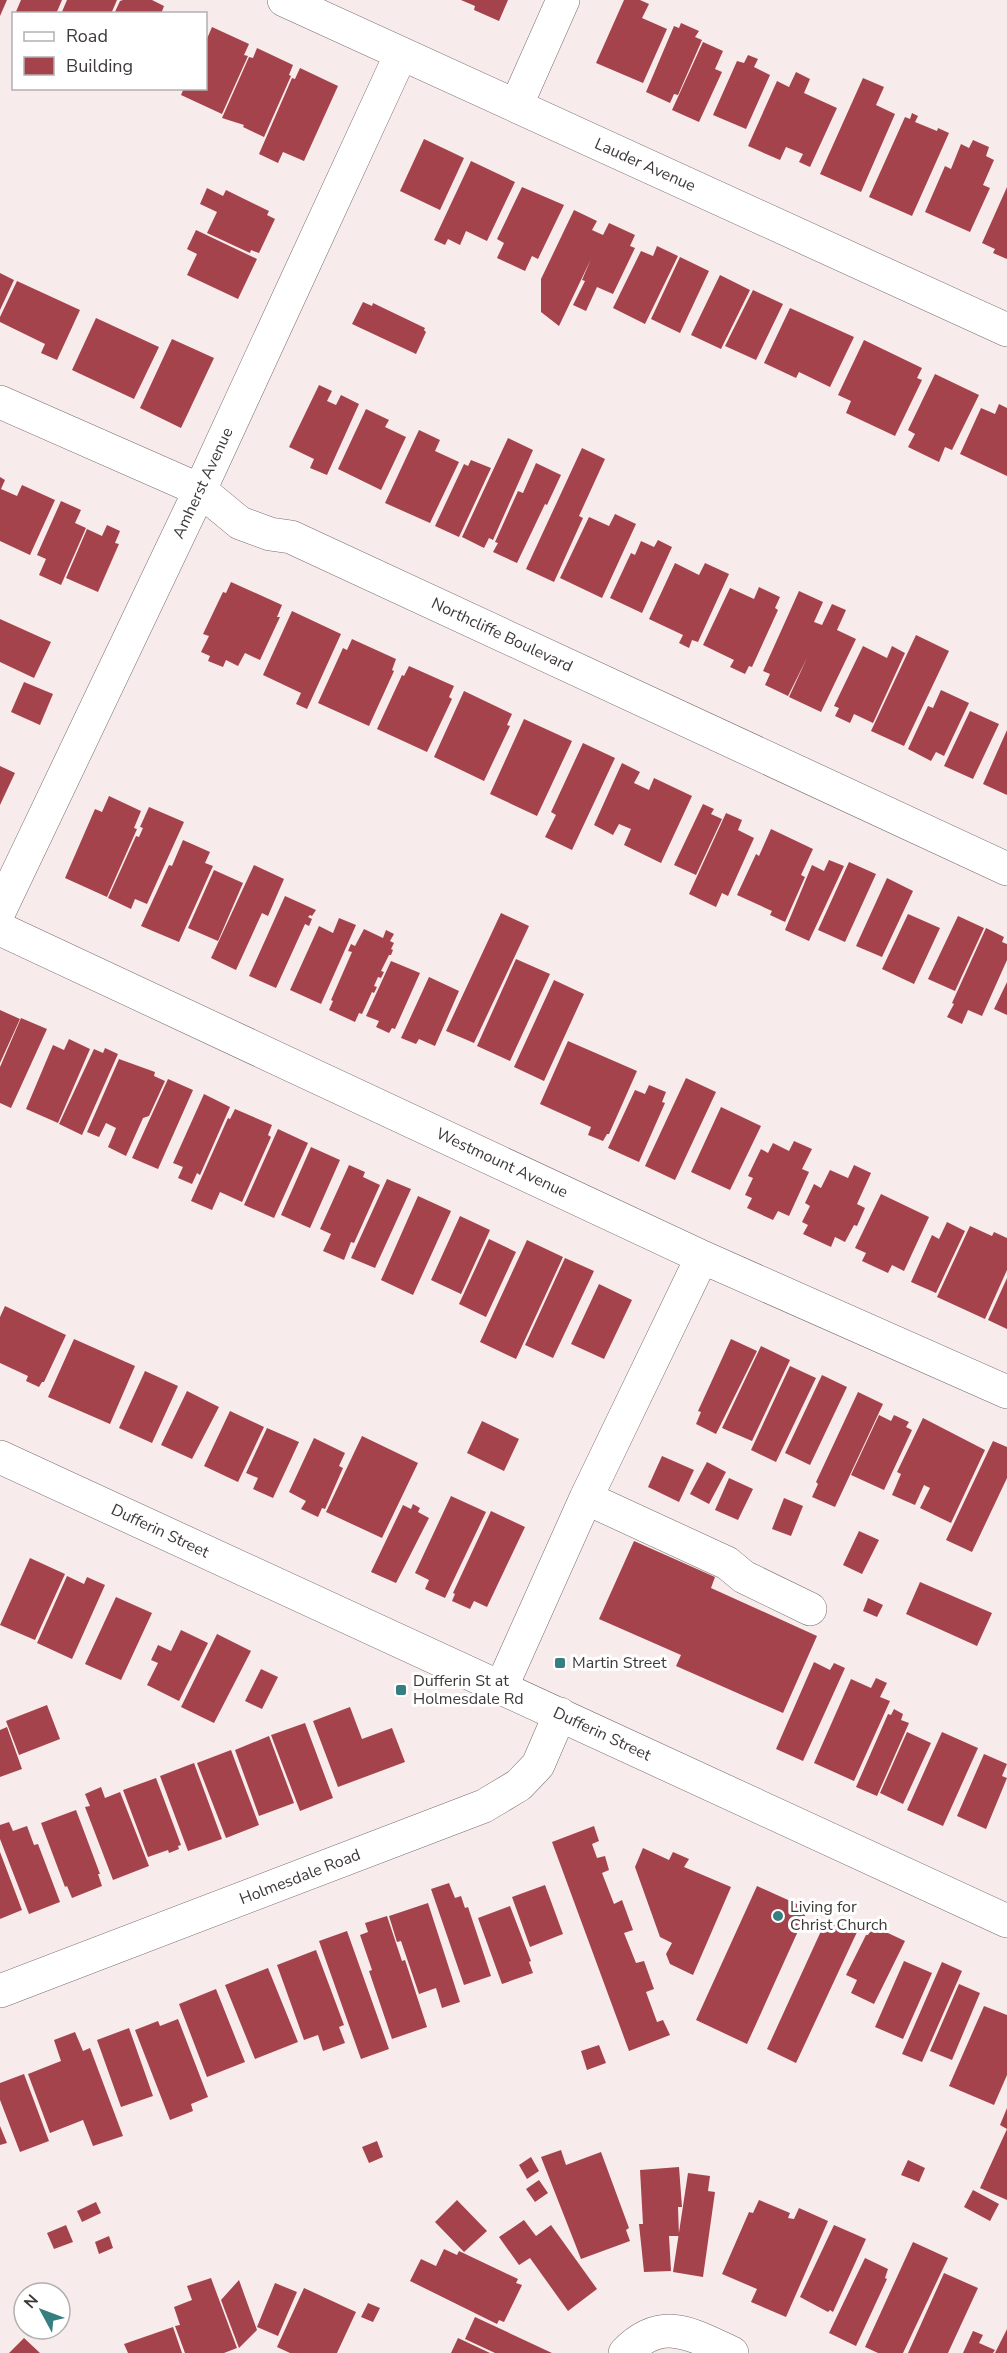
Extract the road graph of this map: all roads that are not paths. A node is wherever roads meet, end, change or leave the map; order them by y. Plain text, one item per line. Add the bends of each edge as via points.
1 (284, 0) edge
2 (563, 0) edge
3 (401, 54) junction
4 (516, 106) junction
5 (1007, 330) edge
6 (0, 402) edge
7 (200, 490) junction
8 (1007, 870) edge
9 (0, 910) edge
10 (0, 929) edge
11 (702, 1257) junction
12 (1007, 1392) edge
13 (0, 1458) edge
14 (586, 1498) junction
15 (810, 1609) dead end
16 (501, 1688) junction
17 (560, 1714) junction
18 (1007, 1921) edge
19 (0, 1991) edge
20 (625, 2353) edge
21 (732, 2353) edge

1 - 3 street, Lauder Avenue
2 - 4 street
3 - 4 street, Lauder Avenue
3 - 7 street, Amherst Avenue
4 - 5 street, Lauder Avenue
6 - 7 street, Northcliffe Boulevard
7 - 8 street, Northcliffe Boulevard via 240,523 291,537
7 - 9 street, Amherst Avenue
10 - 11 street, Westmount Avenue
11 - 12 street, Westmount Avenue
11 - 14 street
13 - 16 street, Dufferin Street
14 - 15 street via 727,1563 744,1577
14 - 16 street
16 - 17 street, Dufferin Street
17 - 18 street, Dufferin Street
17 - 19 street, Holmesdale Road via 538,1765 519,1785 484,1806
20 - 21 street via 652,2332 665,2330 701,2339

